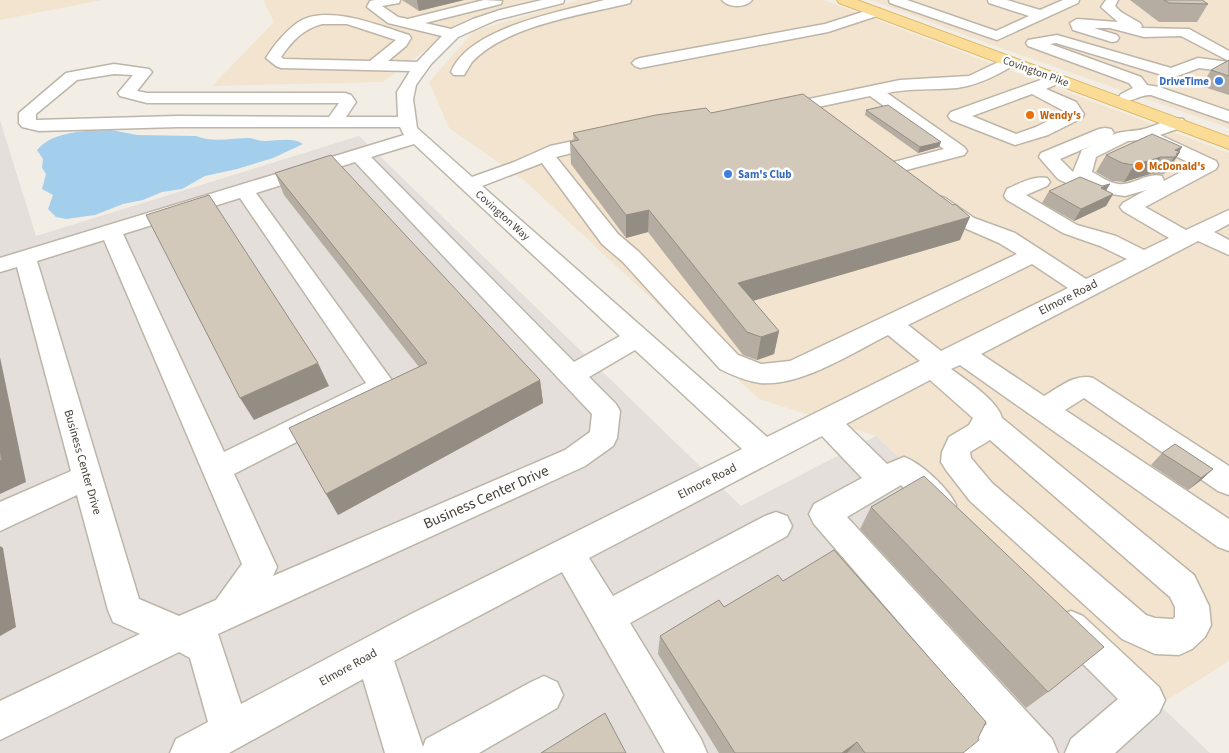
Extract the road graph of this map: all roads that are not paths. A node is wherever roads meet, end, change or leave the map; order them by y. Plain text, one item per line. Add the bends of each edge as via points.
1 (394, 0) edge
2 (499, 0) edge
3 (558, 0) edge
4 (728, 0) edge
5 (746, 0) edge
6 (844, 0) edge
7 (895, 0) edge
8 (994, 0) edge
9 (1073, 0) edge
10 (1112, 0) edge
11 (615, 2) edge
12 (522, 4) edge
13 (875, 12) junction
14 (1041, 15) junction
15 (407, 23) junction
16 (1147, 33) junction
17 (453, 34) junction
18 (997, 36) junction
19 (1134, 45) dead end
20 (1208, 46) junction
21 (1229, 46) edge
22 (978, 50) junction
23 (1229, 57) edge
24 (1009, 62) junction
25 (640, 63) dead end
26 (374, 65) junction
27 (421, 67) junction
28 (1229, 67) edge
29 (459, 72) dead end
30 (1056, 79) junction
31 (1032, 88) junction
32 (1142, 89) junction
33 (874, 91) junction
34 (1119, 102) junction
35 (801, 106) junction
36 (762, 113) edge
37 (816, 117) edge
38 (1229, 117) edge
39 (334, 122) junction
40 (1176, 123) junction
41 (412, 129) junction
42 (1146, 134) junction
43 (622, 136) edge
44 (1229, 143) edge
45 (856, 146) edge
46 (356, 154) junction
47 (545, 155) junction
48 (1197, 159) junction
49 (887, 169) junction
50 (1040, 182) dead end
51 (469, 184) junction
52 (244, 190) junction
53 (1130, 207) junction
54 (1229, 216) edge
55 (111, 231) junction
56 (1191, 235) junction
57 (1229, 248) edge
58 (1033, 255) junction
59 (1144, 259) junction
60 (13, 261) edge
61 (1086, 288) junction
62 (890, 324) junction
63 (638, 337) junction
64 (944, 361) junction
65 (570, 375) junction
66 (1044, 410) junction
67 (825, 421) junction
68 (987, 421) junction
69 (764, 452) junction
70 (217, 469) junction
71 (87, 477) junction
72 (884, 481) junction
73 (1229, 482) edge
74 (0, 517) edge
75 (961, 524) edge
76 (776, 526) dead end
77 (1229, 537) edge
78 (568, 552) junction
79 (1046, 605) edge
80 (229, 612) junction
81 (607, 617) junction
82 (192, 640) junction
83 (373, 654) junction
84 (544, 695) dead end
85 (0, 721) edge
86 (230, 732) junction
87 (1027, 740) edge
88 (190, 753) edge
89 (405, 753) edge
90 (440, 753) edge
91 (688, 753) edge
92 (981, 753) edge
93 (1085, 753) edge

1 - 15 street via 375,4 374,7 393,20
2 - 15 street
3 - 12 street
4 - 5 street via 736,3
6 - 13 main road, Covington Pike
7 - 18 street
8 - 14 street
9 - 14 street
10 - 16 street via 1108,7 1116,15
11 - 29 street via 509,31 480,49 462,65
12 - 17 street
13 - 22 main road, Covington Pike
13 - 25 street via 828,28
14 - 18 street
15 - 17 street
16 - 19 street via 1111,24 1077,23 1078,27
16 - 20 street via 1184,32
17 - 27 street
18 - 22 street via 996,42
20 - 21 street
20 - 23 street
22 - 24 main road, Covington Pike
24 - 30 main road, Covington Pike
24 - 33 street via 973,80
26 - 26 street via 282,63 273,58 284,42 303,25 340,19 404,38
26 - 27 street
27 - 41 street via 406,88 404,106
28 - 32 street via 1198,63 1172,73 1057,39 1033,43 1135,80
30 - 31 street
30 - 34 main road, Covington Pike
31 - 31 street via 1070,106 1076,114 1015,140 957,116
32 - 34 street
32 - 38 street
33 - 35 street
33 - 49 street via 958,151
34 - 40 main road, Covington Pike
35 - 36 street
35 - 37 street
39 - 39 street via 122,122 39,126 28,123 27,112 72,76 114,69 144,72 126,93 147,98 346,98 348,102
39 - 41 street
40 - 42 street
40 - 44 main road, Covington Pike
41 - 46 street, Business Center Drive
41 - 51 street, Covington Way
42 - 48 street
42 - 48 street via 1125,136 1088,154 1082,174 1109,190 1132,191
42 - 53 street via 1120,126 1048,157 1065,175
43 - 47 street
45 - 49 street
46 - 52 street, Business Center Drive
46 - 65 street
47 - 51 street
47 - 62 street via 610,239 631,257 729,362 745,371 759,375 795,370
48 - 53 street via 1209,165
49 - 58 street via 968,222 1007,238
50 - 59 street via 1019,189 1014,196 1070,229 1108,241
51 - 63 street, Covington Way
52 - 55 street, Business Center Drive
52 - 70 street via 383,386
53 - 56 street
54 - 56 street, Elmore Road
55 - 60 street, Business Center Drive
55 - 70 street
56 - 57 street
56 - 59 street, Elmore Road
58 - 61 street
58 - 62 street
59 - 61 street, Elmore Road
60 - 71 street, Business Center Drive
61 - 64 street, Elmore Road
62 - 64 street
63 - 65 street
63 - 69 street, Covington Way
64 - 66 street
64 - 67 street, Elmore Road
64 - 68 street via 972,400 989,417
65 - 80 street, Business Center Drive via 606,411 603,438 575,458
66 - 73 street via 1084,385
66 - 77 street
67 - 69 street, Elmore Road
67 - 72 street
68 - 68 street via 979,433 959,445 956,452 956,462 981,492 1134,627 1155,636 1179,637 1193,625 1192,606 1182,586
69 - 78 street, Elmore Road
70 - 80 street via 260,567
71 - 74 street
71 - 82 street, Business Center Drive via 125,610
72 - 75 street via 904,469
72 - 87 street via 825,514
76 - 81 street
78 - 81 street
78 - 83 street, Elmore Road
79 - 93 street via 1146,700
80 - 82 street, Business Center Drive
81 - 91 street
82 - 85 street, Business Center Drive
82 - 86 street
83 - 86 street, Elmore Road
83 - 89 street
84 - 90 street
86 - 88 street, Elmore Road
87 - 92 street

